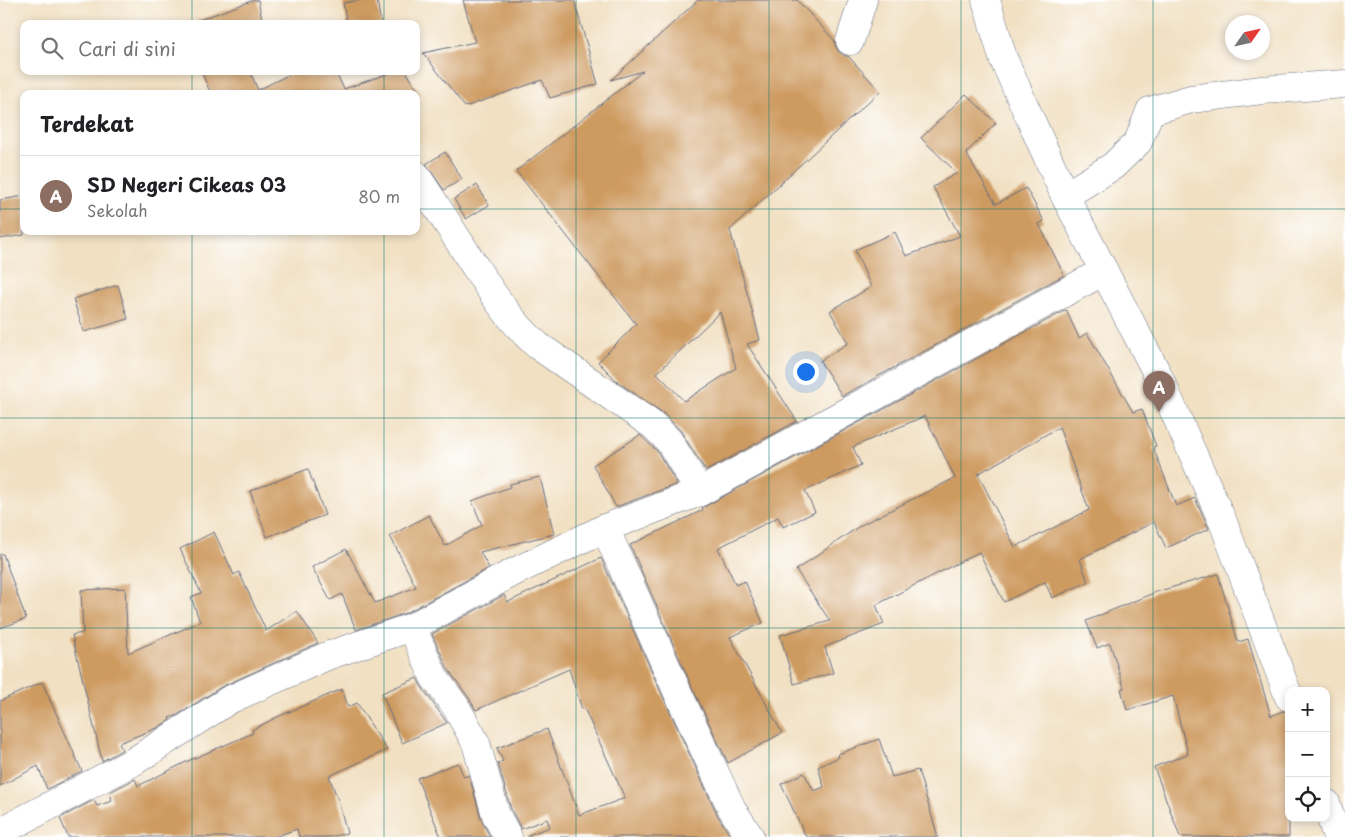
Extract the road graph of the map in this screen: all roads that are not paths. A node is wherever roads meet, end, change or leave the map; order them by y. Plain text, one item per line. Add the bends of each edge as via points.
1 (863, 0) edge
2 (986, 0) edge
3 (850, 41) dead end
4 (1345, 84) edge
5 (420, 181) edge
6 (1064, 196) junction
7 (1104, 271) junction
8 (700, 492) junction
9 (605, 528) junction
10 (412, 628) junction
11 (1286, 687) edge
12 (1330, 815) edge
13 (10, 832) edge
14 (508, 837) edge
15 (750, 837) edge
16 (1337, 837) edge

1 - 3 street
2 - 6 street via 1003,58
4 - 6 street via 1191,99 1150,111 1138,142 1112,166
5 - 8 street via 482,278 521,331 537,346 654,426 669,441
6 - 7 street
7 - 8 street
7 - 11 street via 1159,377 1223,522
8 - 9 street
9 - 10 street via 512,573
9 - 15 street via 728,800
10 - 13 street via 328,656 229,700 133,762
10 - 14 street via 434,677 476,743 496,815
12 - 16 street

